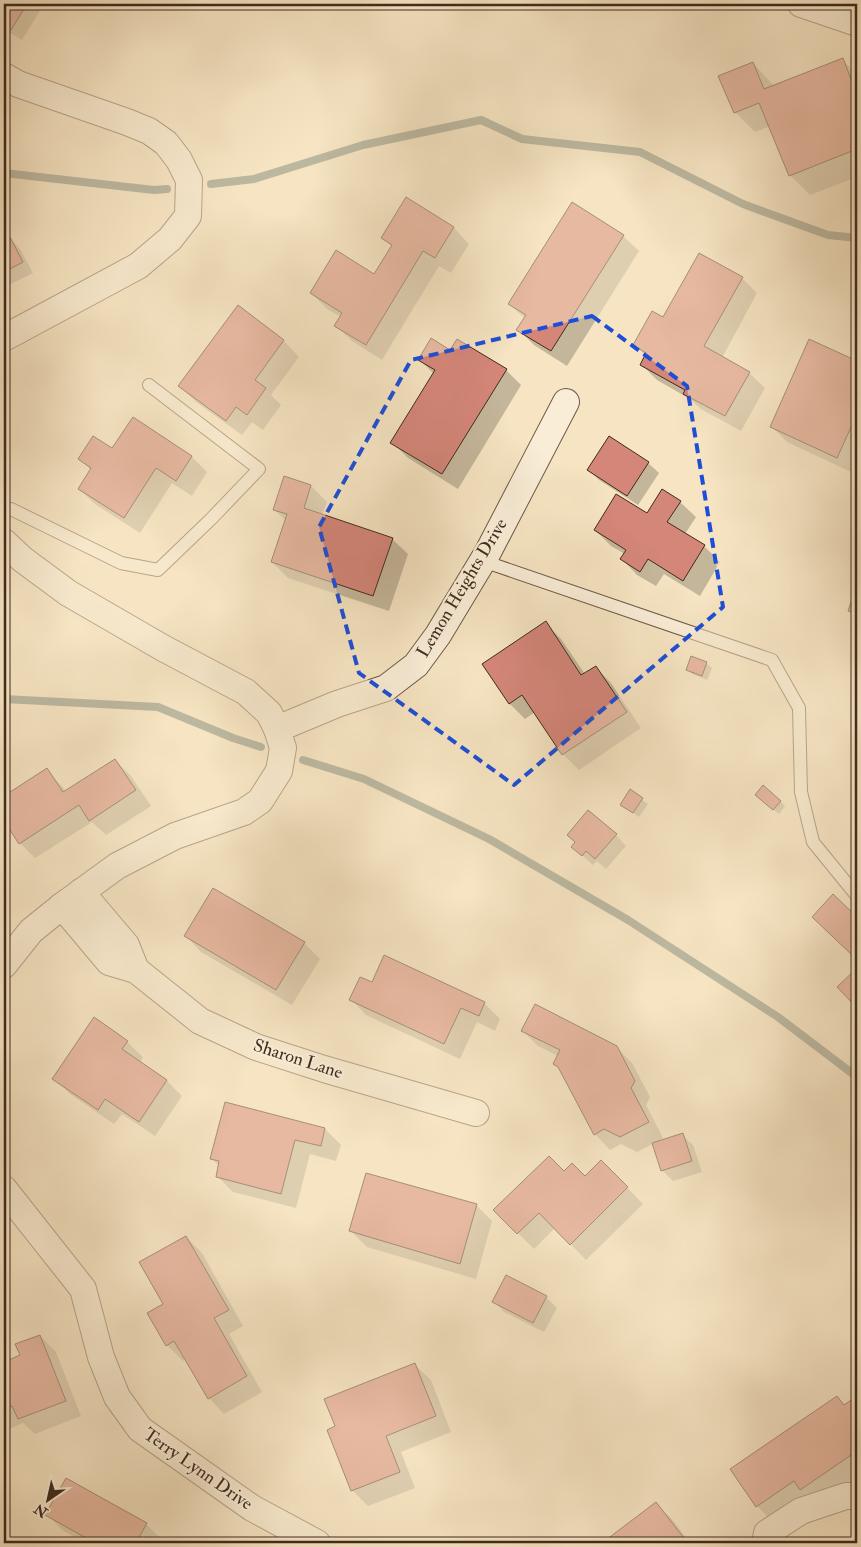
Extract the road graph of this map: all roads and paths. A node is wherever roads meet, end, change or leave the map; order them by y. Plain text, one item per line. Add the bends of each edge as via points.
1 (802, 4) edge
2 (857, 23) edge
3 (4, 76) edge
4 (4, 338) edge
5 (150, 385) dead end
6 (566, 402) dead end
7 (4, 513) edge
8 (4, 542) edge
9 (483, 561) junction
10 (277, 729) junction
11 (857, 896) edge
12 (72, 899) junction
13 (4, 965) edge
14 (476, 1113) dead end
15 (4, 1189) edge
16 (857, 1496) edge
17 (316, 1543) edge
18 (765, 1543) edge

1 - 2 street
3 - 4 street via 18,84 149,131 166,143 189,180 188,216 170,239 138,266
5 - 7 lane via 259,468 158,570 121,563 11,509
6 - 9 street, Lemon Heights Drive
8 - 10 street via 68,593 246,692 269,713
9 - 10 street, Lemon Heights Drive via 416,665 386,688
9 - 11 lane via 772,660 799,708 801,792 813,842
10 - 12 street via 283,748 279,772 260,801 244,812 175,836 118,866
12 - 13 street via 32,931
12 - 14 street, Sharon Lane via 109,962 136,970 200,1021 256,1047
15 - 17 street, Terry Lynn Drive via 83,1289 101,1357 117,1397 140,1429 252,1508
16 - 18 street via 846,1496 801,1511 767,1533

